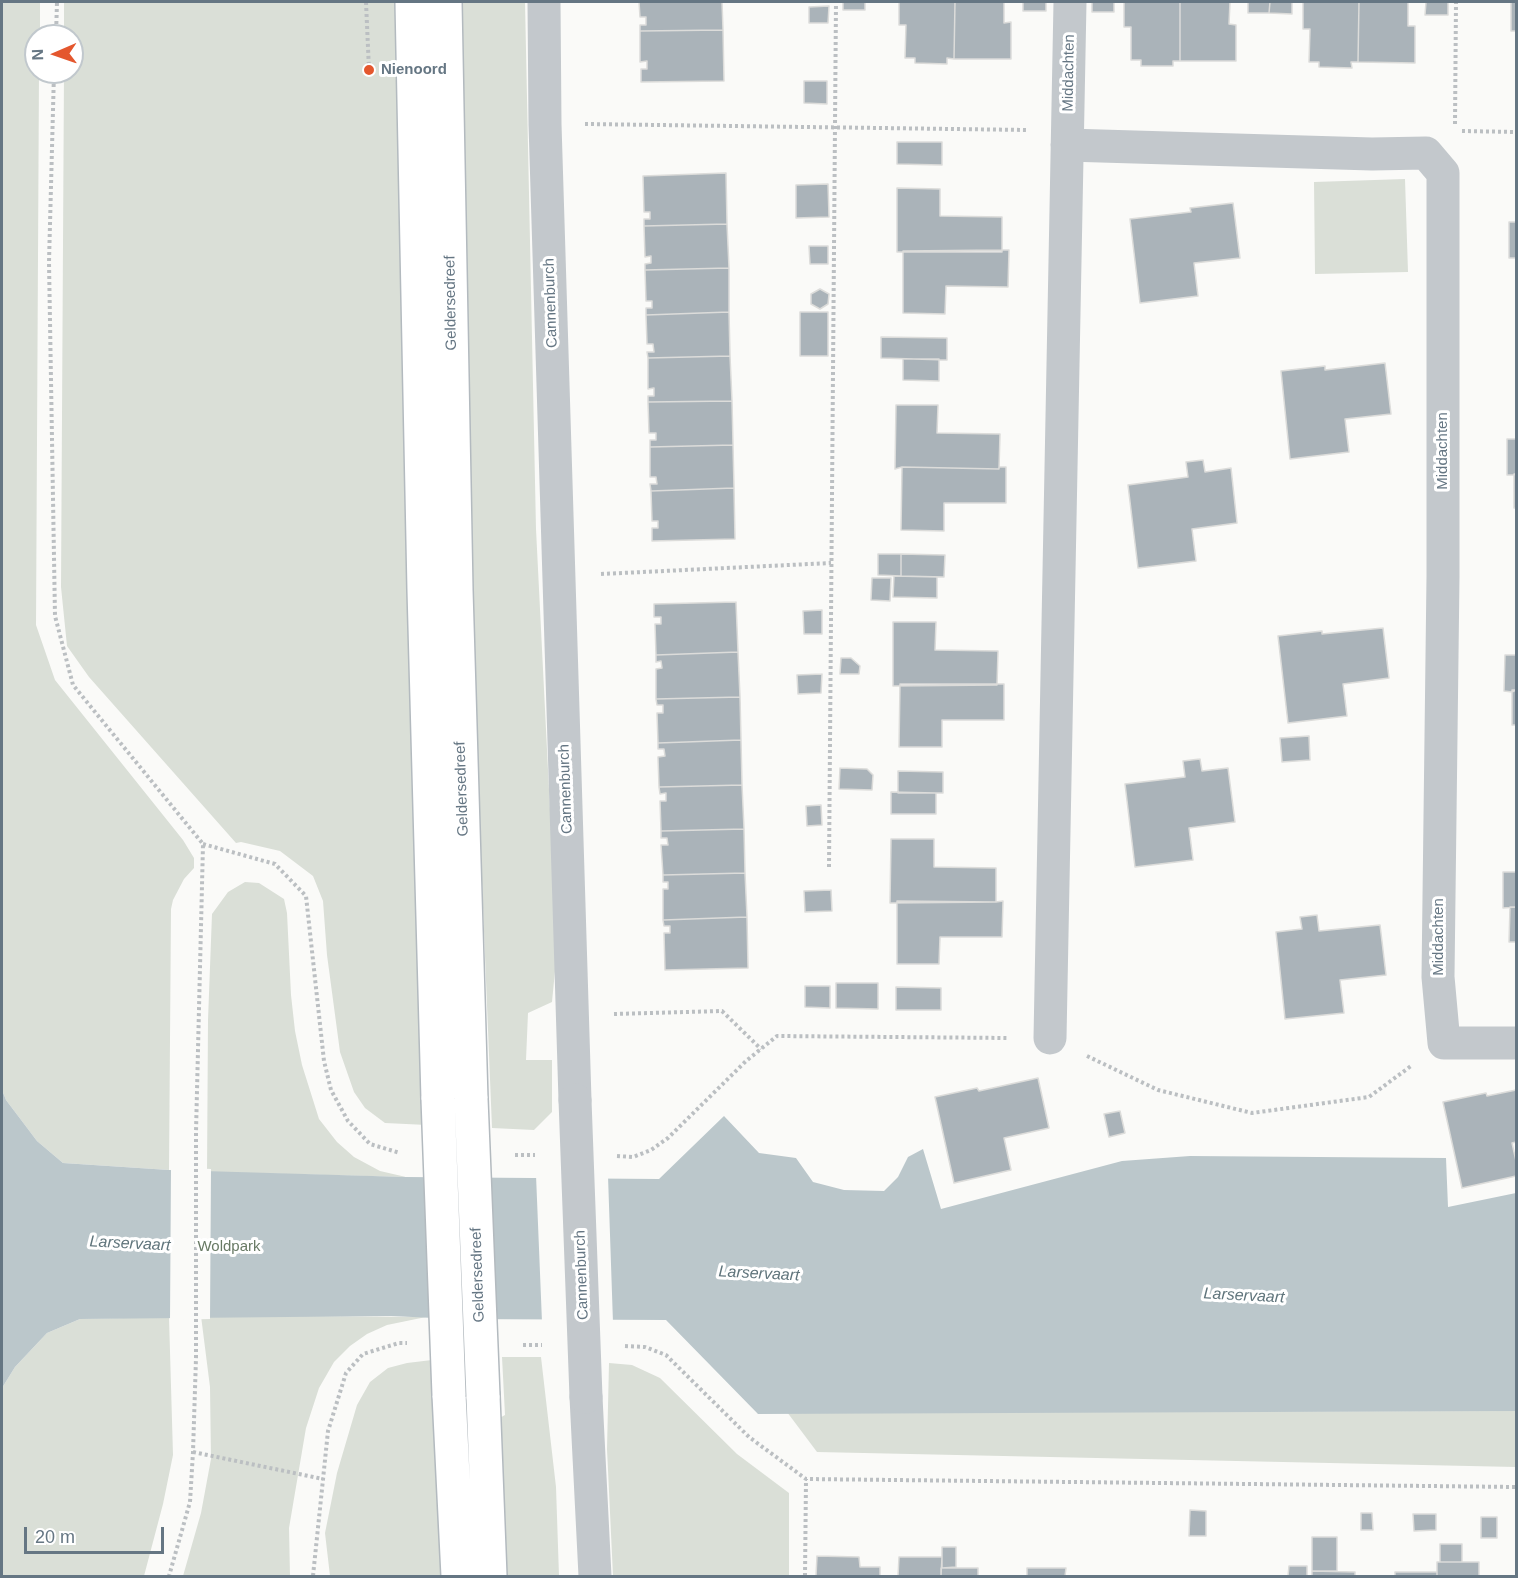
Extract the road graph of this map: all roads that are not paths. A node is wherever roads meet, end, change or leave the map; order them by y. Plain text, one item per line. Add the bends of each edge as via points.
1 (412, 2) edge
2 (445, 2) edge
3 (544, 2) edge
4 (1070, 2) edge
5 (1068, 138) junction
6 (1050, 1038) road end
7 (1516, 1043) edge
8 (458, 1576) edge
9 (490, 1576) edge
10 (595, 1576) edge

1 - 8 main road, bridge via 438,1099
2 - 9 main road, Geldersedreef, bridge via 456,578
3 - 10 street, Cannenburch, bridge via 575,1100
4 - 5 street, Middachten
5 - 6 street, Middachten
5 - 7 street, Middachten via 1372,154 1426,153 1443,173 1438,977 1444,1043

